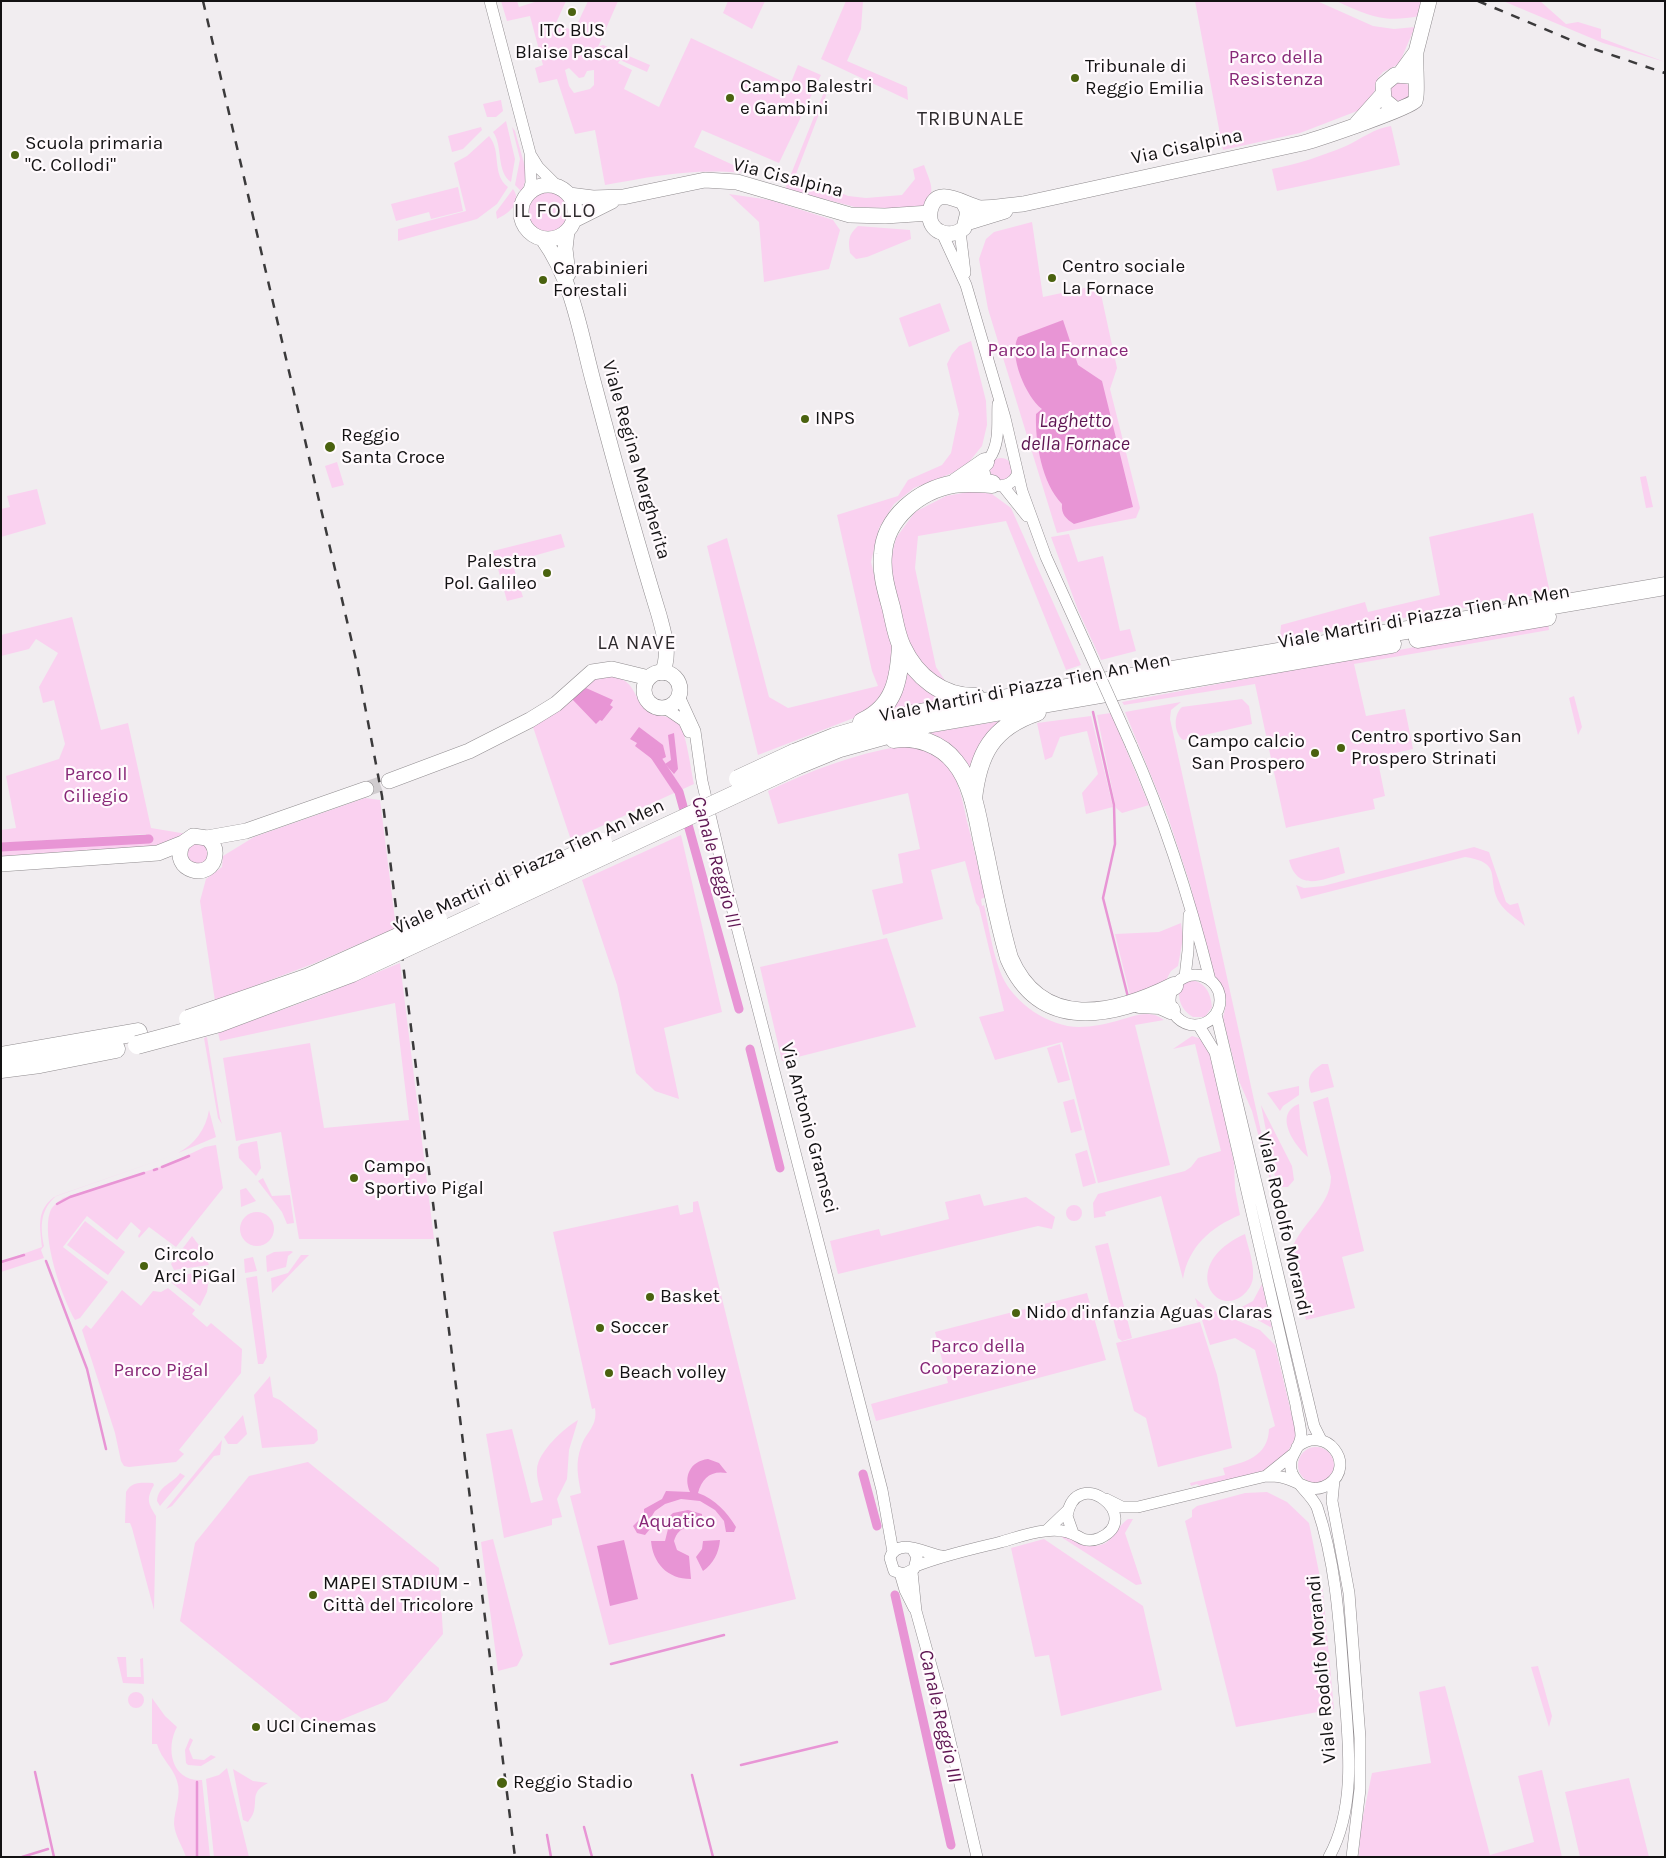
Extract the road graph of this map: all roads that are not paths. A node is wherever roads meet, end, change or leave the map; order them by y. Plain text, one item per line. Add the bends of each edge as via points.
1 (490, 1) edge
2 (1429, 1) edge
3 (1416, 52) junction
4 (1400, 74) junction
5 (1415, 82) junction
6 (1382, 95) junction
7 (1395, 109) junction
8 (1357, 124) junction
9 (530, 153) junction
10 (563, 191) junction
11 (528, 194) junction
12 (622, 197) junction
13 (963, 202) junction
14 (1024, 204) junction
15 (935, 224) junction
16 (570, 226) junction
17 (963, 227) junction
18 (543, 239) junction
19 (966, 284) junction
20 (569, 290) junction
21 (998, 400) junction
22 (1013, 457) junction
23 (988, 459) junction
24 (1017, 475) junction
25 (954, 484) junction
26 (998, 485) junction
27 (1037, 530) junction
28 (1665, 586) edge
29 (1665, 597) edge
30 (1619, 599) junction
31 (1492, 620) junction
32 (666, 640) junction
33 (901, 646) junction
34 (619, 671) junction
35 (656, 675) junction
36 (676, 680) junction
37 (645, 696) junction
38 (679, 696) junction
39 (1010, 697) junction
40 (1084, 697) junction
41 (665, 708) junction
42 (834, 737) junction
43 (863, 741) junction
44 (695, 747) junction
45 (795, 760) junction
46 (389, 781) tunnel mouth
47 (366, 789) tunnel mouth
48 (973, 802) junction
49 (246, 831) junction
50 (206, 838) junction
51 (183, 843) junction
52 (158, 852) junction
53 (216, 853) junction
54 (182, 861) junction
55 (1, 864) edge
56 (1189, 906) junction
57 (1210, 980) junction
58 (1179, 981) junction
59 (1133, 1004) junction
60 (1171, 1010) junction
61 (1216, 1014) junction
62 (1199, 1026) junction
63 (138, 1038) junction
64 (1, 1056) edge
65 (1, 1069) edge
66 (1321, 1440) junction
67 (1295, 1451) junction
68 (1266, 1476) junction
69 (1334, 1480) junction
70 (1300, 1484) junction
71 (1106, 1499) junction
72 (1138, 1507) junction
73 (1068, 1510) junction
74 (888, 1518) junction
75 (1114, 1519) junction
76 (1046, 1531) junction
77 (1073, 1533) junction
78 (909, 1548) junction
79 (893, 1552) junction
80 (941, 1556) junction
81 (914, 1569) junction
82 (900, 1574) junction
83 (916, 1611) junction
84 (977, 1857) edge
85 (1329, 1857) edge
86 (1352, 1857) edge

1 - 9 street, Viale Regina Margherita
2 - 3 main road, Via Cisalpina
3 - 4 main road, Via Cisalpina
3 - 5 main road, Via Cisalpina
4 - 5 main road
4 - 6 main road, Via Cisalpina via 1386,80
5 - 7 main road, Via Cisalpina via 1418,93 1414,102 1407,108
6 - 7 main road
6 - 8 main road, Via Cisalpina
7 - 8 main road, Via Cisalpina
8 - 14 main road, Via Cisalpina via 1340,133 1303,143
9 - 10 street, Viale Regina Margherita via 538,167
9 - 11 street, Viale Regina Margherita
10 - 11 main road via 542,186
10 - 12 main road, Via Cisalpina via 593,198
10 - 16 main road, Viale Regina Margherita via 574,207
11 - 18 main road, Viale Regina Margherita via 521,209 523,224 532,234
12 - 15 main road, Via Cisalpina via 705,180 737,182 850,215 885,216
12 - 16 main road, Via Cisalpina
13 - 14 main road, Via Cisalpina via 981,208
13 - 15 main road, Via Cisalpina via 944,197 934,203
13 - 17 main road via 968,212
14 - 17 main road, Via Cisalpina
15 - 17 main road, Via Cisalpina via 954,234
15 - 19 street, Viale Rodolfo Morandi
16 - 18 main road via 551,239
16 - 20 main road, Viale Regina Margherita via 565,249
17 - 19 street, Viale Rodolfo Morandi
18 - 20 main road, Viale Regina Margherita via 556,258
19 - 21 street, Viale Rodolfo Morandi
20 - 32 main road, Viale Regina Margherita
21 - 22 street, Viale Rodolfo Morandi
21 - 23 street, Viale Rodolfo Morandi via 997,428
22 - 23 street via 1001,452
22 - 24 street, Viale Rodolfo Morandi via 1018,467
23 - 25 highway
23 - 26 street, Viale Rodolfo Morandi via 985,477
24 - 26 street via 1014,481
24 - 27 street, Viale Rodolfo Morandi
25 - 26 highway
25 - 33 highway via 930,492 907,507 897,517 885,540 882,565
26 - 27 street, Viale Rodolfo Morandi
27 - 56 street, Viale Rodolfo Morandi, bridge via 1063,597 1161,816
28 - 30 highway, Viale Martiri di Piazza Tien An Men
29 - 30 highway, Viale Martiri di Piazza Tien An Men
30 - 31 highway, Viale Martiri di Piazza Tien An Men
31 - 39 highway, Viale Martiri di Piazza Tien An Men
31 - 40 highway, Viale Martiri di Piazza Tien An Men
32 - 35 main road, Viale Regina Margherita via 666,664
32 - 36 main road, Viale Regina Margherita via 673,653
33 - 39 highway via 918,672 938,688 960,696
33 - 42 highway via 898,680 889,701 871,718
34 - 35 main road
34 - 37 main road, Via Antonio Gramsci
34 - 46 main road via 592,672 556,704 530,720 469,751
35 - 36 main road via 667,673
35 - 37 main road via 645,686
36 - 38 main road, Via Antonio Gramsci
37 - 41 main road, Via Antonio Gramsci via 655,706
38 - 41 main road
38 - 44 street, Via Antonio Gramsci via 695,731
39 - 42 highway, Viale Martiri di Piazza Tien An Men via 913,714
40 - 43 highway, Viale Martiri di Piazza Tien An Men via 927,724
40 - 48 highway via 1022,718 1002,730 984,752
41 - 44 street, Via Antonio Gramsci via 684,721
42 - 45 highway, Viale Martiri di Piazza Tien An Men
43 - 45 highway, Viale Martiri di Piazza Tien An Men
43 - 48 highway via 910,738 938,747 960,769
44 - 74 street, Via Antonio Gramsci via 729,896
45 - 63 highway, Viale Martiri di Piazza Tien An Men, bridge via 338,965
47 - 49 main road
48 - 59 highway via 1002,934 1009,958 1023,984 1038,998 1065,1010 1092,1011
49 - 50 main road
49 - 53 main road
50 - 51 main road via 192,836
50 - 53 main road
51 - 52 main road
51 - 54 main road
52 - 54 main road
52 - 55 main road
53 - 54 main road via 212,864 203,870 192,870
56 - 57 street, Viale Rodolfo Morandi
56 - 58 street, Viale Rodolfo Morandi via 1188,951
57 - 58 street via 1198,975
57 - 61 street, Viale Rodolfo Morandi via 1220,996
58 - 59 highway
58 - 60 street, Viale Rodolfo Morandi via 1169,998
59 - 60 highway via 1154,1004
60 - 62 street via 1179,1021
61 - 62 street
61 - 66 street, Viale Rodolfo Morandi via 1314,1426
62 - 67 street, Viale Rodolfo Morandi via 1215,1052 1296,1405 1301,1436
63 - 64 highway, Viale Martiri di Piazza Tien An Men
63 - 65 highway, Viale Martiri di Piazza Tien An Men via 40,1064
66 - 67 street via 1311,1440
66 - 69 street, Viale Rodolfo Morandi via 1333,1447 1339,1457 1340,1470
67 - 68 street
67 - 70 street, Viale Rodolfo Morandi via 1292,1473
68 - 70 street via 1282,1477
68 - 72 street
69 - 70 street via 1318,1489
69 - 86 street, Viale Rodolfo Morandi via 1332,1501 1349,1593 1360,1738 1360,1789
70 - 85 street, Viale Rodolfo Morandi via 1312,1497 1320,1517 1336,1593 1341,1643 1348,1775 1342,1823
71 - 72 street via 1122,1507
71 - 73 street via 1086,1494 1073,1502
71 - 75 street via 1114,1512
72 - 75 street
73 - 76 street
73 - 77 street via 1068,1522
74 - 78 street, Via Antonio Gramsci
74 - 79 street, Via Antonio Gramsci
75 - 77 street via 1106,1535 1098,1539 1089,1541
76 - 77 street
76 - 80 street
78 - 79 street via 899,1547
78 - 80 street
78 - 81 street, Via Antonio Gramsci via 917,1557
79 - 82 street, Via Antonio Gramsci via 891,1565
80 - 81 street
81 - 82 street
81 - 83 street, Via Antonio Gramsci
82 - 83 street, Via Antonio Gramsci
83 - 84 street, Via Antonio Gramsci

